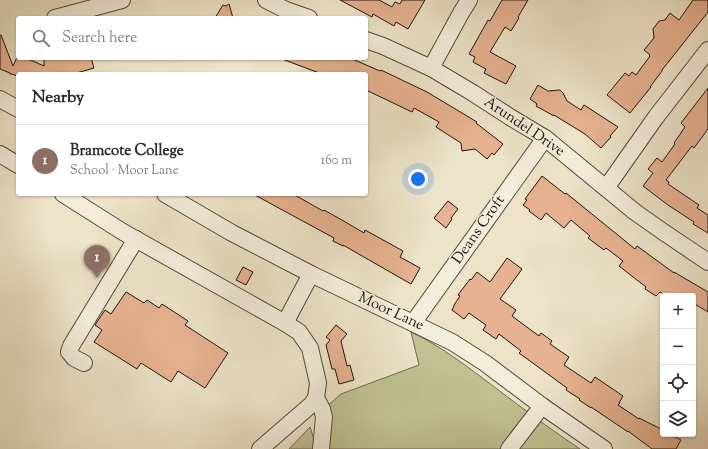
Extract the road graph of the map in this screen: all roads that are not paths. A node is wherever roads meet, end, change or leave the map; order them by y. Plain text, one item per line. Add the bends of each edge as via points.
1 (122, 0) edge
2 (266, 0) edge
3 (469, 0) edge
4 (62, 16) edge
5 (302, 16) edge
6 (368, 41) edge
7 (708, 50) edge
8 (431, 68) junction
9 (0, 99) edge
10 (16, 108) edge
11 (545, 138) junction
12 (0, 154) edge
13 (16, 165) edge
14 (606, 188) junction
15 (66, 196) edge
16 (168, 196) edge
17 (136, 239) junction
18 (708, 262) edge
19 (311, 274) junction
20 (413, 323) junction
21 (285, 324) junction
22 (84, 363) dead end
23 (316, 398) junction
24 (542, 406) junction
25 (260, 449) edge
26 (321, 449) edge
27 (509, 449) edge
28 (604, 449) edge

1 - 4 street
2 - 5 street
3 - 8 street
6 - 8 street, Arundel Drive
7 - 14 street
8 - 11 street, Arundel Drive
9 - 10 street
11 - 14 street, Arundel Drive
11 - 20 street, Deans Croft
12 - 13 street
14 - 18 street, Arundel Drive via 635,212
15 - 17 street
16 - 19 street, Moor Lane
17 - 21 street
17 - 22 street via 71,346 70,352 74,358
19 - 20 street, Moor Lane
19 - 21 street
20 - 24 street, Moor Lane via 470,353
21 - 23 street via 299,332 310,348 318,383
23 - 25 street
23 - 26 street via 324,417
24 - 27 street
24 - 28 street, Moor Lane

